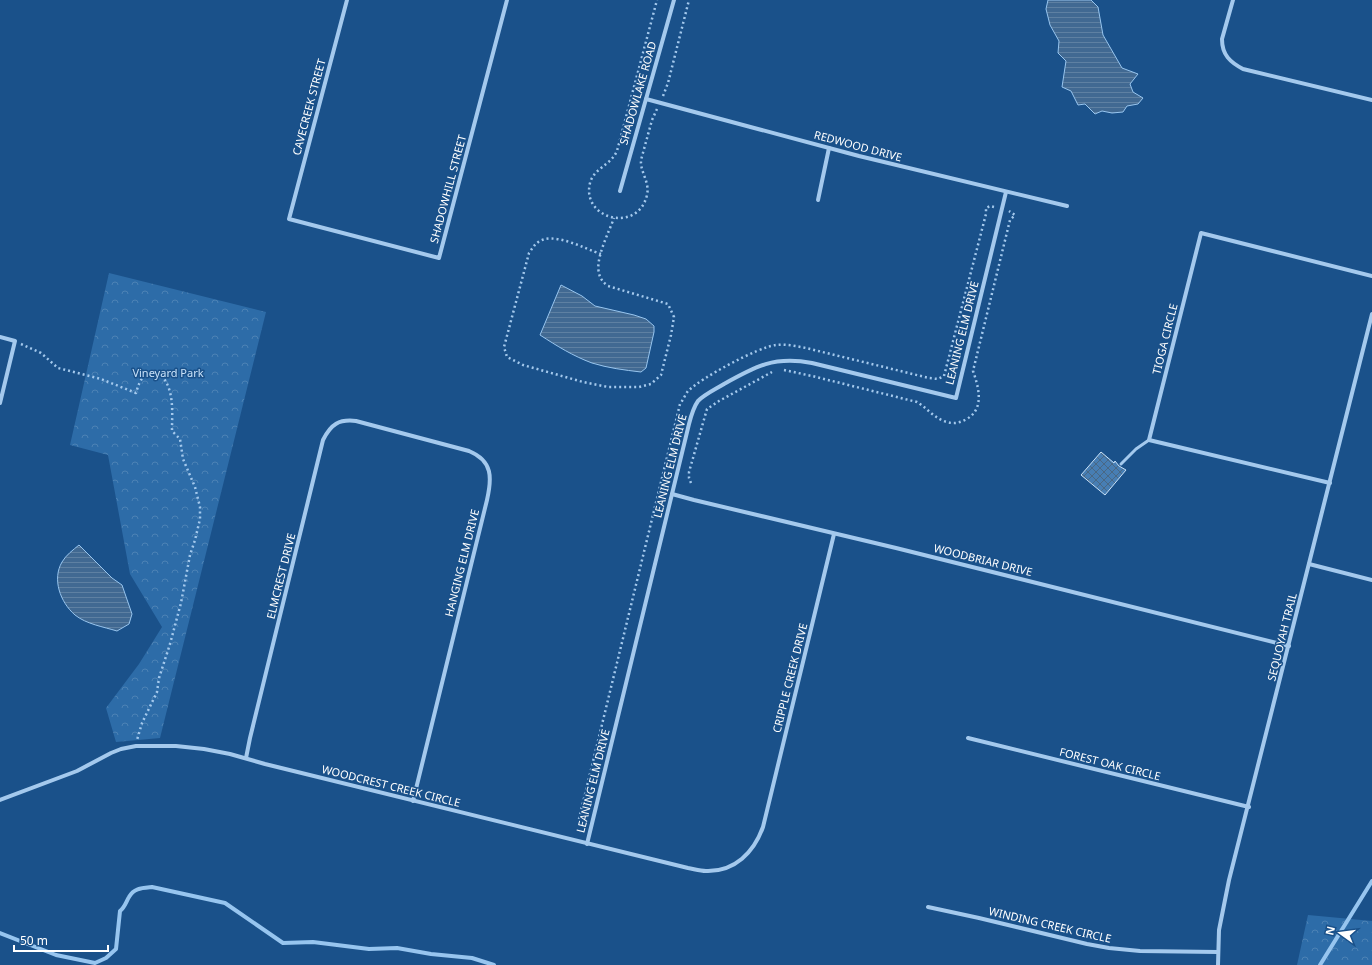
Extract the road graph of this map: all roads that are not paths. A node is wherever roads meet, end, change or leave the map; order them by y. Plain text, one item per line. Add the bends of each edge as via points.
1 (347, 0) edge
2 (507, 0) edge
3 (674, 0) edge
4 (1233, 0) edge
5 (646, 99) junction
6 (1372, 100) edge
7 (830, 148) junction
8 (620, 191) dead end
9 (1006, 192) junction
10 (818, 200) dead end
11 (1067, 206) dead end
12 (290, 219) joint
13 (1372, 276) edge
14 (1372, 314) edge
15 (0, 337) edge
16 (0, 403) edge
17 (356, 420) joint
18 (1149, 440) junction
19 (1121, 464) dead end
20 (1330, 483) junction
21 (672, 494) junction
22 (834, 534) junction
23 (1309, 564) junction
24 (1372, 580) edge
25 (1289, 646) junction
26 (968, 738) dead end
27 (246, 758) junction
28 (0, 800) edge
29 (413, 801) junction
30 (1248, 807) junction
31 (763, 827) joint
32 (587, 844) junction
33 (928, 907) dead end
34 (1218, 952) junction
35 (1218, 965) edge

1 - 12 street, CAVECREEK STREET
2 - 12 street, SHADOWHILL STREET via 439,258
3 - 5 street, SHADOWLAKE ROAD
4 - 6 street via 1222,46 1226,56 1236,65 1243,69
5 - 7 street, REDWOOD DRIVE
5 - 8 street, SHADOWLAKE ROAD
7 - 9 street, REDWOOD DRIVE
7 - 10 street
9 - 11 street, REDWOOD DRIVE
9 - 21 street, LEANING ELM DRIVE via 956,398 798,360 778,361 759,366 711,392 698,402 692,414
13 - 18 street, TIOGA CIRCLE via 1201,233
14 - 20 street, SEQUOYAH TRAIL
15 - 16 street via 15,341
17 - 27 street, ELMCREST DRIVE via 339,421 327,432 323,440
17 - 29 street, HANGING ELM DRIVE via 468,451 481,458 489,471 490,489
18 - 19 lane via 1136,448
18 - 20 street
20 - 23 street, SEQUOYAH TRAIL
21 - 22 street, WOODBRIAR DRIVE
21 - 32 street, LEANING ELM DRIVE
22 - 25 street, WOODBRIAR DRIVE
22 - 31 street, CRIPPLE CREEK DRIVE
23 - 24 street
23 - 25 street, SEQUOYAH TRAIL
25 - 30 street, SEQUOYAH TRAIL
26 - 30 street, FOREST OAK CIRCLE
27 - 28 street, WOODCREST CREEK CIRCLE via 204,749 136,746 121,749 77,771
27 - 29 street, WOODCREST CREEK CIRCLE
29 - 32 street, WOODCREST CREEK CIRCLE
30 - 34 street, SEQUOYAH TRAIL via 1222,915
31 - 32 street, WOODCREST CREEK CIRCLE via 750,853 735,865 716,871 688,868
33 - 34 street, WINDING CREEK CIRCLE via 1101,947 1140,951
34 - 35 street, SEQUOYAH TRAIL

